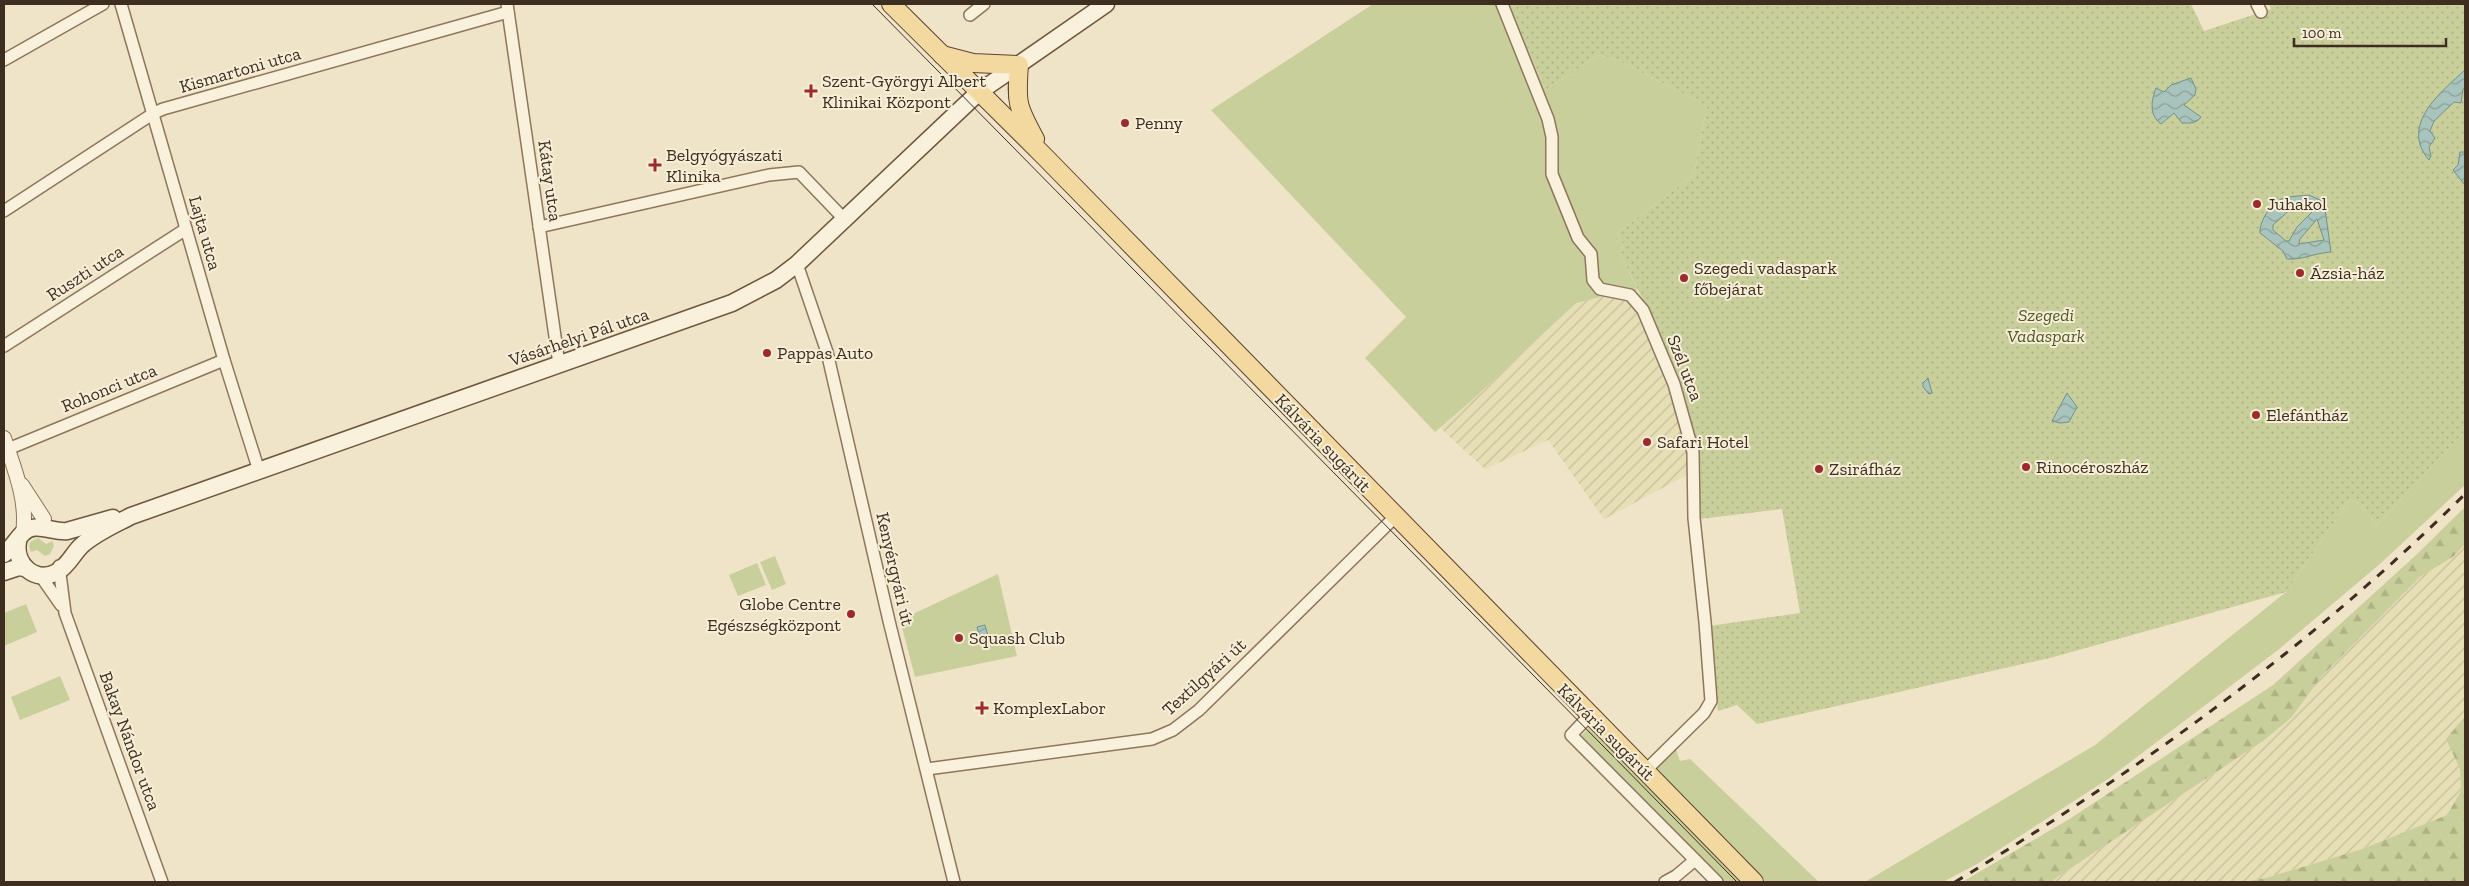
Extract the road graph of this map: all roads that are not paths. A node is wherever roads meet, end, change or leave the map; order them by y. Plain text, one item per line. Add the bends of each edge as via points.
1 (102, 4) edge
2 (121, 4) edge
3 (890, 4) edge
4 (984, 4) edge
5 (1106, 4) edge
6 (1502, 4) edge
7 (507, 8) edge
8 (970, 15) dead end
9 (940, 54) junction
10 (4, 60) edge
11 (1019, 65) junction
12 (979, 92) junction
13 (154, 113) junction
14 (1045, 157) junction
15 (4, 210) edge
16 (846, 221) junction
17 (539, 227) junction
18 (186, 229) junction
19 (797, 264) junction
20 (4, 346) edge
21 (224, 360) junction
22 (559, 364) junction
23 (6, 444) edge
24 (259, 471) junction
25 (19, 480) junction
26 (131, 516) junction
27 (1395, 517) junction
28 (54, 526) junction
29 (17, 536) edge
30 (4, 554) edge
31 (61, 562) junction
32 (22, 564) junction
33 (4, 566) edge
34 (4, 572) edge
35 (40, 575) junction
36 (65, 613) junction
37 (1590, 715) junction
38 (927, 769) junction
39 (1645, 771) junction
40 (1695, 860) junction
41 (162, 882) edge
42 (954, 882) edge
43 (1665, 882) edge
44 (1717, 882) edge
45 (1754, 882) edge

1 - 10 street
2 - 13 street, Lajta utca
3 - 9 main road, Kálvária sugárút
4 - 8 street
5 - 11 main road, Vásárhelyi Pál utca
6 - 39 street, Szél utca via 1548,119 1552,137 1552,174 1578,238 1591,254 1592,280 1600,289 1630,295 1643,310 1674,384 1693,452 1694,518 1711,701 1704,713
7 - 13 street, Kismartoni utca
7 - 17 street, Kátay utca
9 - 11 main road via 973,63
9 - 12 main road, Kálvária sugárút
11 - 12 main road, Vásárhelyi Pál utca
11 - 14 main road via 1016,97 1020,112
12 - 14 main road, Kálvária sugárút
12 - 16 main road, Vásárhelyi Pál utca
13 - 15 street, Kismartoni utca
13 - 18 street, Lajta utca
14 - 27 main road, Kálvária sugárút
16 - 17 street via 799,172 769,175
16 - 19 main road, Vásárhelyi Pál utca
17 - 22 street, Kátay utca
18 - 20 street, Ruszti utca
18 - 21 street, Lajta utca
19 - 22 main road, Vásárhelyi Pál utca via 758,290 713,311
19 - 38 street, Kenyérgyári út via 827,352
21 - 23 street, Rohonci utca
21 - 24 street, Lajta utca
22 - 24 main road, Vásárhelyi Pál utca
23 - 25 street
24 - 26 main road, Vásárhelyi Pál utca
25 - 28 street
25 - 29 street
26 - 28 main road, Vásárhelyi Pál utca via 113,513
26 - 31 main road, Vásárhelyi Pál utca via 100,533 78,540
27 - 37 main road, Kálvária sugárút
27 - 38 street, Textilgyári út via 1186,722 1173,730 1152,739
28 - 29 main road, Vásárhelyi Pál utca via 39,527
28 - 31 main road
29 - 30 main road
29 - 32 main road
31 - 32 main road, Vásárhelyi Pál utca via 48,566
31 - 35 main road, Vásárhelyi Pál utca via 50,575
31 - 36 street, Bakay Nándor utca
32 - 33 main road, Vásárhelyi Pál utca
32 - 34 main road, Vásárhelyi Pál utca
32 - 35 main road
35 - 36 street, Bakay Nándor utca
36 - 41 street, Bakay Nándor utca
37 - 39 main road, Kálvária sugárút
37 - 40 street via 1571,735
38 - 42 street, Kenyérgyári út
39 - 45 main road, Kálvária sugárút
40 - 43 street
40 - 44 street

